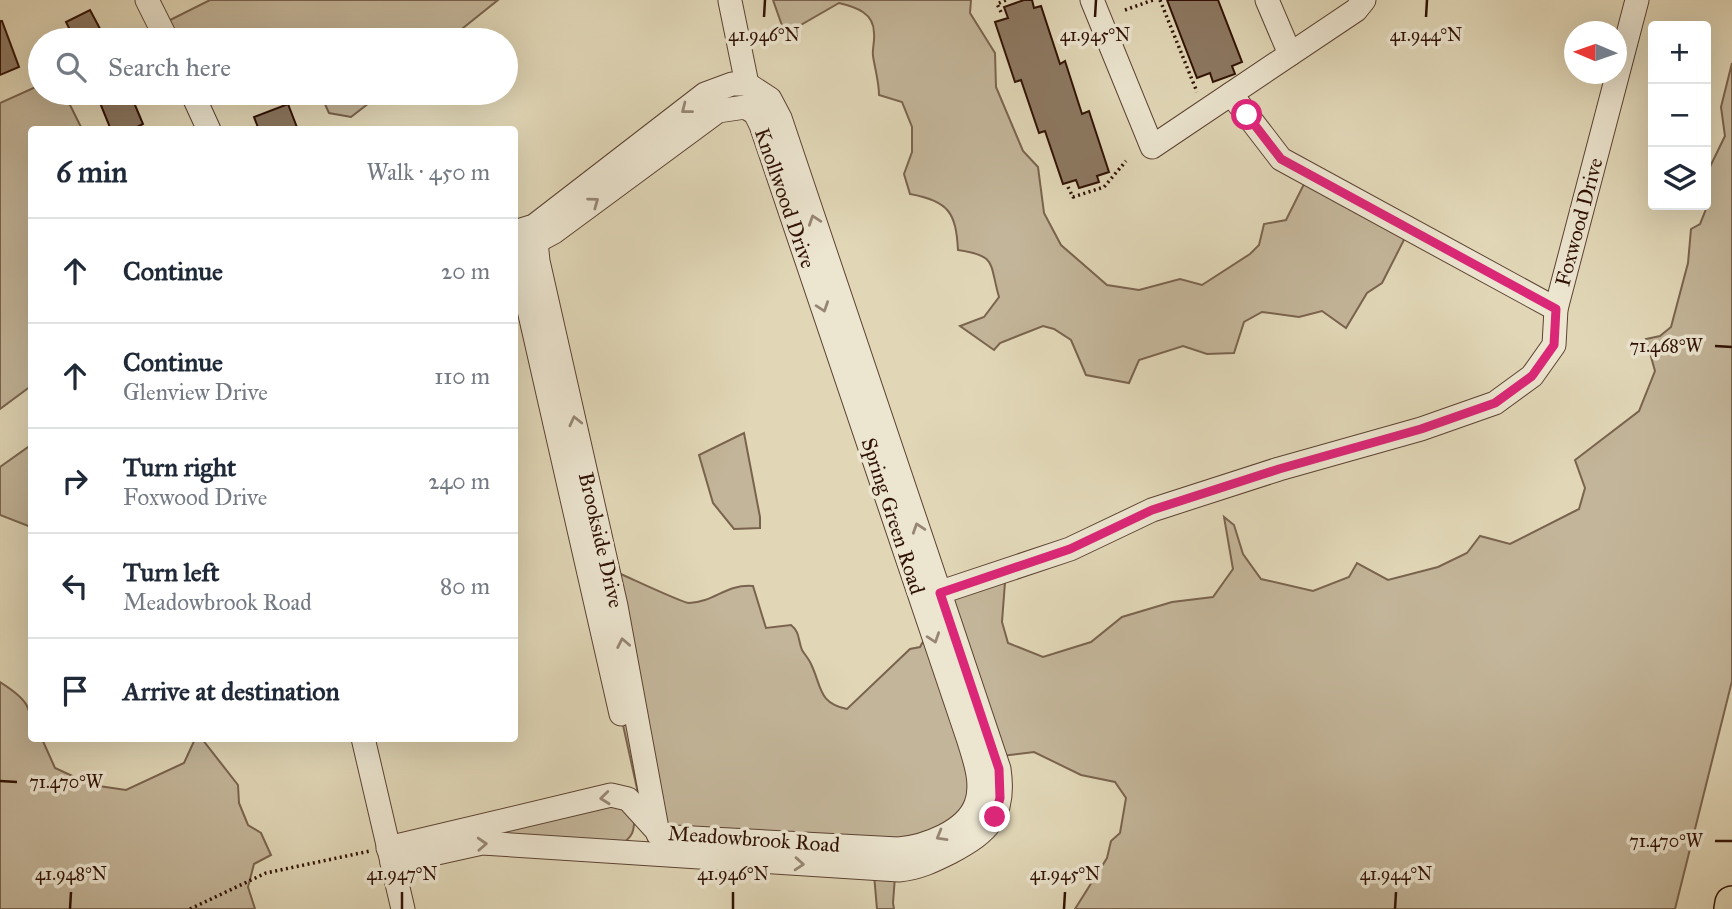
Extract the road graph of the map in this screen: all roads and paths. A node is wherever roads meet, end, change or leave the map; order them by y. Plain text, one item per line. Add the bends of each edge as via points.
1 (147, 0) edge
2 (1006, 0) edge
3 (1092, 0) edge
4 (1153, 0) edge
5 (1160, 0) edge
6 (1268, 0) edge
7 (1364, 0) edge
8 (1637, 0) edge
9 (730, 1) edge
10 (1125, 10) dead end
11 (1001, 12) dead end
12 (161, 28) edge
13 (1290, 54) junction
14 (747, 84) junction
15 (1198, 94) dead end
16 (1231, 94) junction
17 (198, 105) edge
18 (207, 126) edge
19 (1126, 161) dead end
20 (1068, 187) dead end
21 (523, 237) edge
22 (1556, 309) junction
23 (867, 407) junction
24 (930, 596) junction
25 (364, 742) edge
26 (640, 814) junction
27 (652, 847) junction
28 (390, 855) junction
29 (1732, 903) edge
30 (190, 909) edge
31 (403, 909) edge
32 (1731, 909) edge

1 - 12 street
2 - 11 path via 997,4
3 - 16 street via 1152,147
4 - 10 path
5 - 15 path
6 - 13 street
7 - 13 street
8 - 22 street, Foxwood Drive
9 - 14 street
13 - 16 street
14 -> 21 street via 705,94
23 -> 14 street, Spring Green Road via 780,118 770,99
16 - 22 street via 1281,159
17 - 18 street
19 - 20 path via 1104,187 1073,197
21 -> 23 street, Knollwood Drive via 718,111 745,107 761,125
21 - 26 street, Brookside Drive via 519,266
27 -> 21 street, Brookside Drive via 616,606 538,261
22 - 24 street, Foxwood Drive via 1554,345 1532,376 1495,403 1152,510 1070,549
23 - 24 street, Spring Green Road
24 - 27 street, Meadowbrook Road via 985,756 976,804 968,817 938,840 917,848 674,837
25 - 28 street
26 - 27 street, Brookside Drive
26 -> 28 street, Meadowbrook Road via 628,799 611,795
28 -> 27 street, Meadowbrook Road via 482,843
28 - 30 path via 266,873
28 - 31 street
29 - 32 highway

